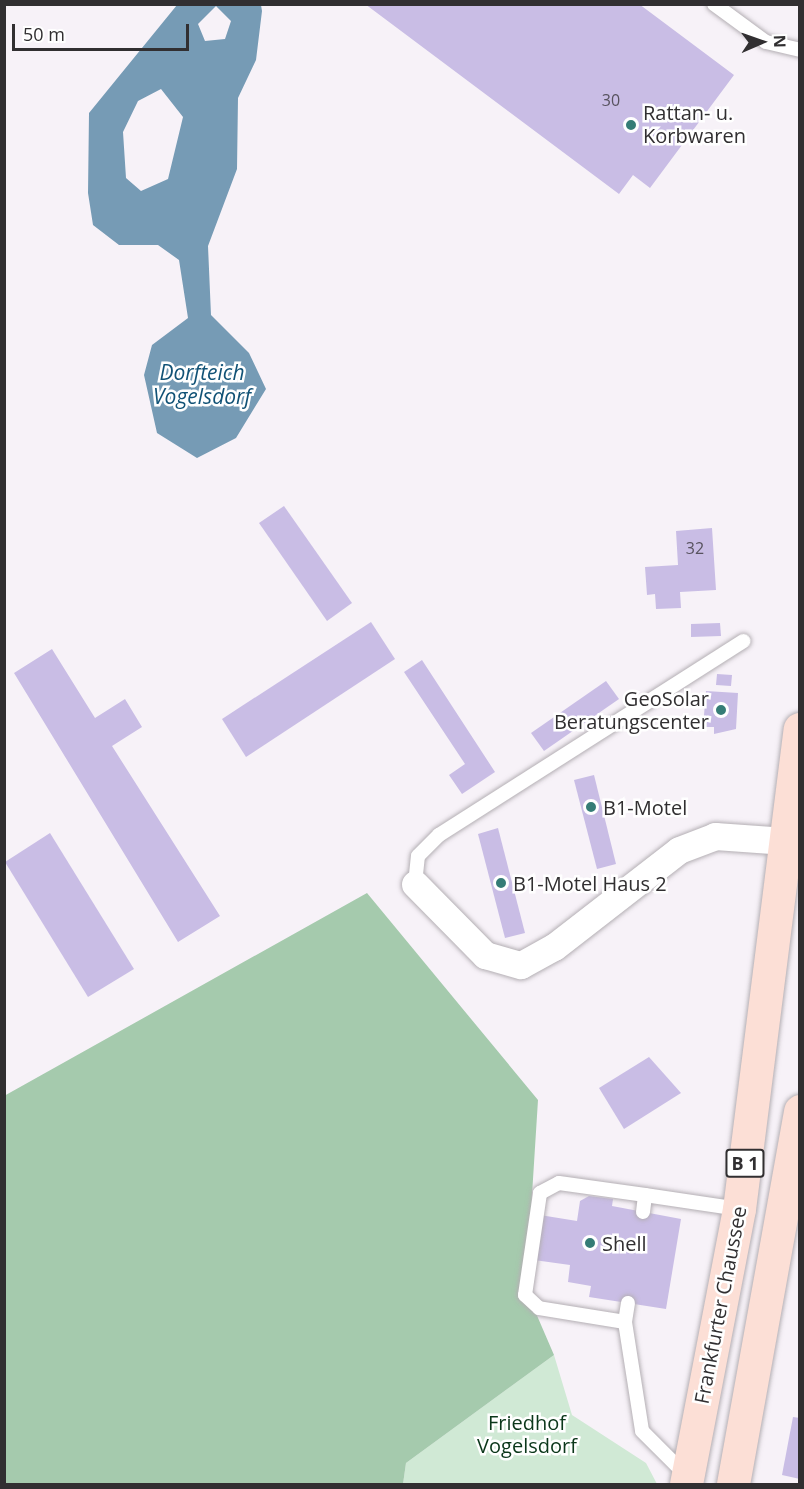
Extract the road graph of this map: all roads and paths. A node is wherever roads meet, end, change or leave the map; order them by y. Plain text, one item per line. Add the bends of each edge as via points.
1 (714, 4) edge
2 (800, 50) edge
3 (744, 641) dead end
4 (800, 729) edge
5 (794, 841) edge
6 (415, 884) joint
7 (800, 1111) edge
8 (645, 1195) junction
9 (739, 1209) junction
10 (643, 1212) dead end
11 (628, 1303) dead end
12 (625, 1322) junction
13 (687, 1481) edge
14 (733, 1485) edge

1 - 2 lane via 766,42
3 - 6 lane via 439,835 418,856
4 - 5 main road, Frankfurter Chaussee / B 1
5 - 6 street via 715,836 679,850 554,947 521,965 485,955
5 - 9 main road, Frankfurter Chaussee / B 1
7 - 14 main road, B 1
8 - 9 lane
8 - 10 lane
8 - 12 lane via 559,1182 540,1192 525,1295 539,1308
9 - 13 main road, Frankfurter Chaussee / B 1
11 - 12 lane
12 - 13 lane via 642,1431

